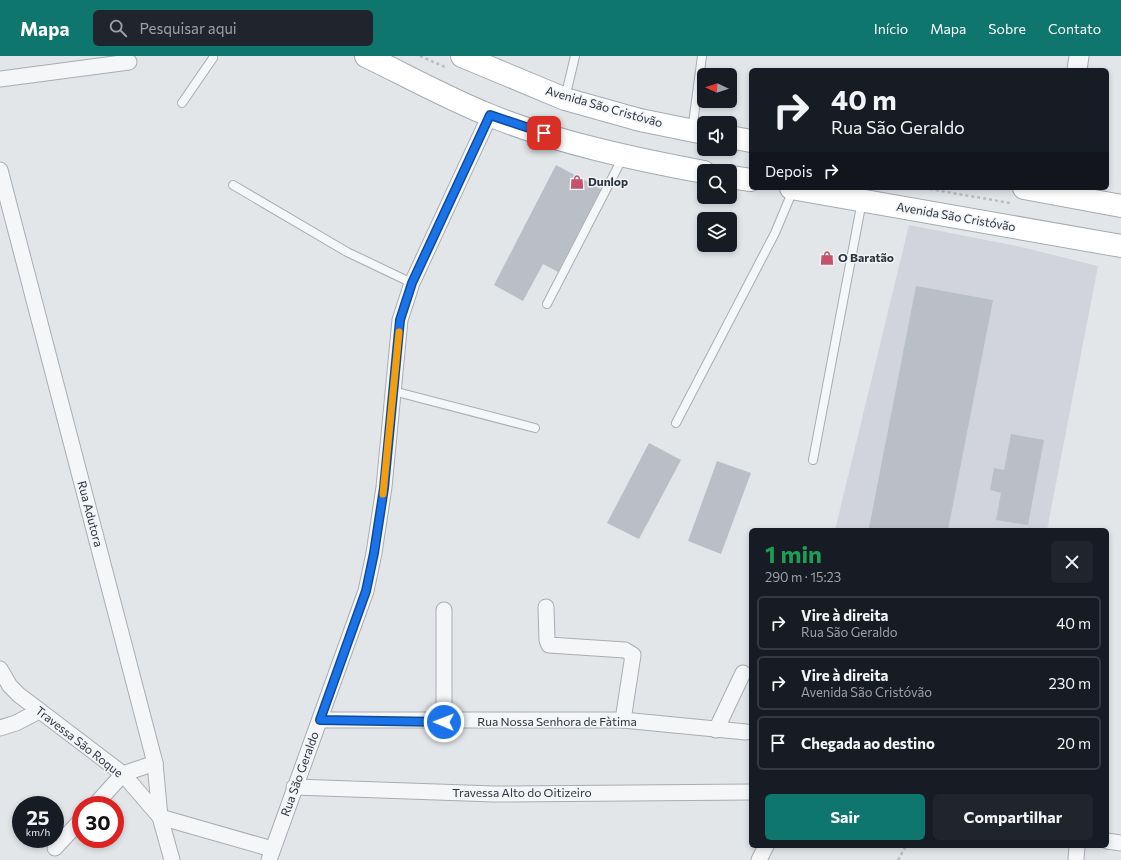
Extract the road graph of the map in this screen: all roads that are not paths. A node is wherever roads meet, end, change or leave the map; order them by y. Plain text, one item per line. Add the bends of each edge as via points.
1 (366, 56) edge
2 (462, 56) edge
3 (575, 56) edge
4 (702, 56) edge
5 (1079, 56) edge
6 (214, 58) dead end
7 (129, 62) dead end
8 (1077, 68) edge
9 (0, 79) edge
10 (565, 99) junction
11 (182, 102) dead end
12 (490, 115) junction
13 (699, 116) edge
14 (697, 132) edge
15 (737, 138) edge
16 (749, 141) edge
17 (624, 155) junction
18 (0, 170) edge
19 (697, 171) edge
20 (737, 177) edge
21 (749, 180) edge
22 (233, 185) dead end
23 (792, 190) edge
24 (804, 190) edge
25 (1047, 190) edge
26 (1058, 191) edge
27 (862, 201) junction
28 (1121, 206) edge
29 (1121, 246) edge
30 (412, 283) junction
31 (547, 304) dead end
32 (393, 391) junction
33 (676, 423) dead end
34 (536, 428) dead end
35 (813, 460) dead end
36 (546, 607) dead end
37 (444, 610) dead end
38 (0, 669) edge
39 (743, 673) dead end
40 (39, 711) junction
41 (320, 720) junction
42 (623, 720) junction
43 (444, 722) junction
44 (0, 728) edge
45 (716, 730) junction
46 (746, 732) dead end
47 (155, 763) junction
48 (123, 774) junction
49 (294, 788) junction
50 (749, 792) edge
51 (103, 796) edge
52 (160, 817) junction
53 (72, 830) edge
54 (64, 838) edge
55 (1109, 841) edge
56 (1121, 843) edge
57 (765, 848) edge
58 (271, 855) edge
59 (172, 860) edge
60 (759, 860) edge

1 - 12 main road
2 - 10 main road, Avenida São Cristóvão
3 - 10 lane
4 - 13 lane
5 - 8 street
6 - 11 lane
7 - 9 street
10 - 14 main road, Avenida São Cristóvão via 640,120
12 - 17 main road
12 - 30 street, Rua São Geraldo
15 - 16 main road
17 - 19 main road
17 - 31 lane
18 - 47 street, Rua Adutora
20 - 21 main road
22 - 30 lane via 347,252
23 - 33 lane via 776,233
24 - 27 main road, Avenida São Cristóvão
25 - 26 main road
26 - 28 main road
27 - 29 main road, Avenida São Cristóvão
27 - 35 lane
30 - 32 street, Rua São Geraldo via 400,320
32 - 34 lane
32 - 41 street, Rua São Geraldo via 383,495 366,591
36 - 42 street via 549,645 625,650 633,655
37 - 43 street
38 - 40 street, Travessa São Roque via 10,686
39 - 45 street
40 - 44 street
40 - 48 street, Travessa São Roque
41 - 43 street, Rua Nossa Senhora de Fàtima
41 - 49 street, Rua São Geraldo
42 - 43 street, Rua Nossa Senhora de Fàtima
42 - 45 street, Rua Nossa Senhora de Fàtima
45 - 46 street, Rua Nossa Senhora de Fàtima
47 - 48 street
47 - 52 street, Rua Adutora
48 - 51 street
48 - 52 street, Travessa São Roque
49 - 50 street, Travessa Alto do Oitizeiro via 494,794
49 - 58 street, Rua São Geraldo
52 - 58 street
52 - 59 street, Rua Adutora
53 - 54 street
55 - 56 street
57 - 60 street

